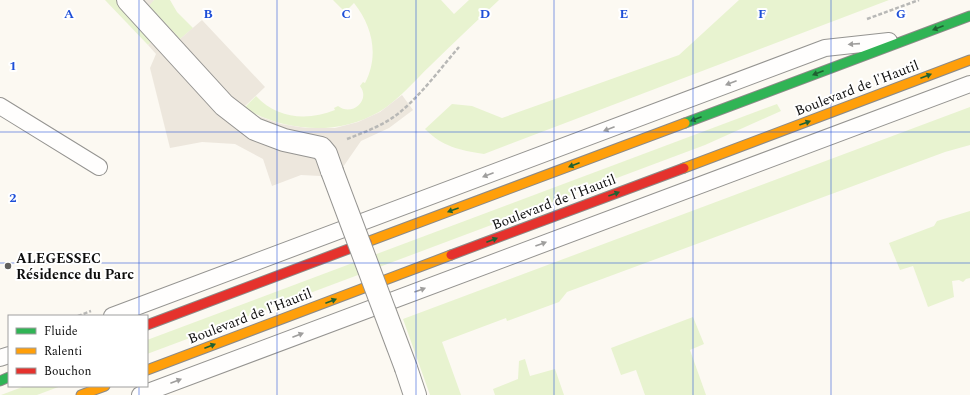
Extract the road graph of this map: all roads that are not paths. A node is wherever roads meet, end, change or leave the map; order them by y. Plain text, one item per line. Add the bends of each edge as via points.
1 (128, 0) edge
2 (970, 16) edge
3 (907, 40) junction
4 (970, 60) edge
5 (970, 84) edge
6 (0, 106) edge
7 (99, 166) dead end
8 (115, 315) edge
9 (148, 325) edge
10 (148, 370) edge
11 (102, 387) edge
12 (81, 395) edge
13 (140, 395) edge
14 (415, 395) edge

1 - 14 street, bridge via 224,105 256,129 284,140 321,148 326,154
2 -> 3 main road, Boulevard de l'Hautil
3 -> 8 lane via 825,48
3 -> 9 main road, Boulevard de l'Hautil
10 -> 4 main road, Boulevard de l'Hautil
13 -> 5 lane
6 - 7 lane
11 - 12 main road

